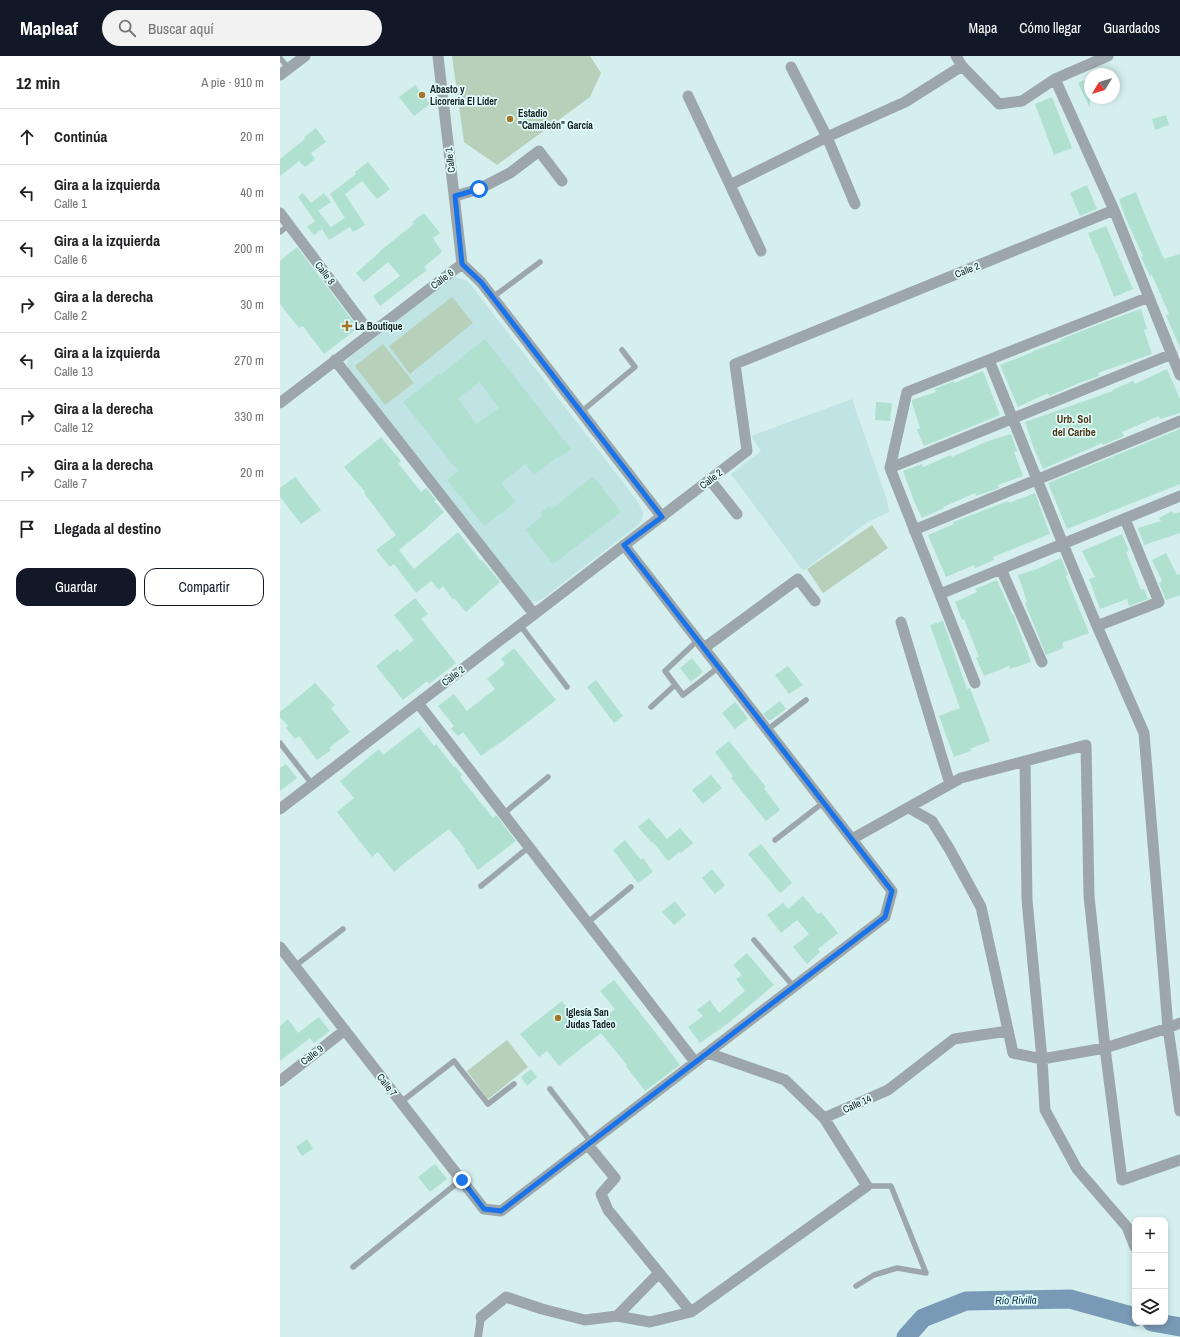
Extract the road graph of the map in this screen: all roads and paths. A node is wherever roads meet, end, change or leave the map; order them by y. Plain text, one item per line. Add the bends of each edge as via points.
1 (305, 56) edge
2 (438, 56) edge
3 (1108, 56) edge
4 (280, 58) edge
5 (959, 61) edge
6 (791, 67) dead end
7 (284, 72) edge
8 (1054, 79) junction
9 (688, 96) dead end
10 (827, 138) junction
11 (562, 181) dead end
12 (730, 185) junction
13 (455, 196) junction
14 (855, 204) dead end
15 (1114, 210) junction
16 (280, 213) edge
17 (289, 225) junction
18 (280, 232) edge
19 (761, 251) dead end
20 (540, 262) dead end
21 (462, 264) junction
22 (1149, 297) junction
23 (493, 298) junction
24 (370, 333) junction
25 (622, 350) dead end
26 (1172, 354) junction
27 (335, 360) junction
28 (989, 360) junction
29 (1180, 375) edge
30 (280, 403) edge
31 (581, 412) junction
32 (1013, 418) junction
33 (1180, 422) edge
34 (890, 468) junction
35 (710, 480) junction
36 (1038, 480) junction
37 (1180, 496) edge
38 (736, 514) dead end
39 (662, 517) junction
40 (1125, 519) junction
41 (914, 530) junction
42 (1063, 544) junction
43 (624, 545) junction
44 (1001, 569) junction
45 (940, 594) junction
46 (815, 601) dead end
47 (534, 614) junction
48 (901, 622) dead end
49 (520, 625) junction
50 (1097, 626) junction
51 (701, 644) junction
52 (1042, 662) dead end
53 (719, 667) junction
54 (975, 683) dead end
55 (675, 685) junction
56 (567, 687) dead end
57 (806, 700) dead end
58 (418, 704) junction
59 (651, 707) dead end
60 (767, 730) junction
61 (280, 743) edge
62 (1025, 762) junction
63 (548, 777) dead end
64 (312, 784) junction
65 (950, 784) junction
66 (824, 802) junction
67 (909, 808) junction
68 (280, 809) edge
69 (503, 814) junction
70 (852, 839) junction
71 (775, 840) dead end
72 (529, 847) junction
73 (480, 886) dead end
74 (631, 887) dead end
75 (587, 923) junction
76 (343, 929) dead end
77 (754, 940) dead end
78 (280, 946) edge
79 (295, 966) junction
80 (794, 987) junction
81 (1180, 1023) edge
82 (1168, 1028) junction
83 (345, 1030) junction
84 (1008, 1031) junction
85 (1105, 1048) junction
86 (708, 1052) junction
87 (1042, 1060) junction
88 (696, 1062) junction
89 (280, 1081) edge
90 (514, 1084) dead end
91 (550, 1089) dead end
92 (1179, 1093) edge
93 (401, 1102) junction
94 (1180, 1111) edge
95 (824, 1118) junction
96 (589, 1144) junction
97 (1180, 1160) edge
98 (462, 1180) junction
99 (868, 1186) junction
100 (1132, 1240) edge
101 (353, 1267) dead end
102 (659, 1273) junction
103 (856, 1286) dead end
104 (691, 1312) junction
105 (617, 1316) junction
106 (481, 1317) joint
107 (478, 1337) edge

1 - 7 street
2 - 13 street, Calle 1
3 - 8 street
4 - 7 lane
5 - 8 street via 999,104 1022,100
5 - 10 street via 905,102
6 - 10 street
8 - 15 street
9 - 12 street
10 - 12 street
10 - 14 street
11 - 13 street via 539,151 510,173 479,189
12 - 19 street
13 - 21 street, Calle 1
15 - 22 street
15 - 35 street, Calle 2 via 735,364 747,451
16 - 17 street, Calle 8
17 - 18 lane
17 - 24 street, Calle 8
20 - 23 lane
21 - 23 street, Calle 6
21 - 24 street, Calle 6
22 - 26 street
22 - 28 street
23 - 31 street, Calle 6
24 - 27 street, Calle 6
25 - 31 lane via 635,367
26 - 29 street
26 - 32 street
27 - 30 street, Calle 6
27 - 47 street
28 - 32 street
28 - 34 street via 907,392
31 - 39 street, Calle 6
32 - 34 street
32 - 36 street
33 - 36 street
34 - 41 street
35 - 38 street
35 - 39 street, Calle 2
36 - 41 street
36 - 42 street
37 - 40 street
39 - 43 street, Calle 2
40 - 42 street
40 - 50 street via 1159,602
41 - 45 street
42 - 44 street
42 - 50 street
43 - 47 street, Calle 2
43 - 51 street
44 - 45 street
44 - 52 street
45 - 54 street
46 - 51 street via 798,579
47 - 49 street, Calle 2
48 - 65 street
49 - 56 lane
49 - 58 street, Calle 2
50 - 82 street via 1144,733
51 - 53 street
51 - 55 lane via 665,671
53 - 55 lane via 683,695
53 - 60 street
55 - 59 lane
57 - 60 lane
58 - 64 street, Calle 2
58 - 69 street
60 - 66 street
61 - 64 lane
62 - 65 street via 961,778
62 - 85 street via 1086,745 1089,896
62 - 87 street via 1026,900
63 - 69 lane
64 - 68 street, Calle 2
65 - 67 street
66 - 70 street
66 - 71 lane
67 - 70 street
67 - 84 street via 932,821 981,907
69 - 72 street
70 - 80 street via 892,891 885,917
72 - 73 lane
72 - 75 street
74 - 75 lane
75 - 88 street
76 - 79 lane
77 - 80 lane
78 - 79 street, Calle 7
79 - 83 street, Calle 7
80 - 86 street
81 - 82 street
82 - 85 street
82 - 92 street
83 - 89 street, Calle 9
83 - 93 street, Calle 7
84 - 87 street via 1013,1053
84 - 95 street, Calle 14 via 954,1039 888,1090
85 - 87 street
85 - 97 street via 1122,1180
86 - 88 street
86 - 95 street via 784,1080
87 - 100 street via 1045,1110 1077,1169 1127,1227
88 - 96 street
90 - 93 lane via 488,1104 454,1061
91 - 96 lane
92 - 94 street
93 - 98 street, Calle 7
95 - 99 street
96 - 98 street, Calle 7 via 501,1211 484,1209
96 - 102 street via 615,1178 601,1194 608,1210
98 - 101 lane
99 - 103 lane via 891,1186 926,1273 897,1268 874,1275
99 - 104 street
102 - 104 street
102 - 105 street
104 - 105 street via 650,1322
105 - 106 street via 585,1320 506,1297
106 - 107 street

